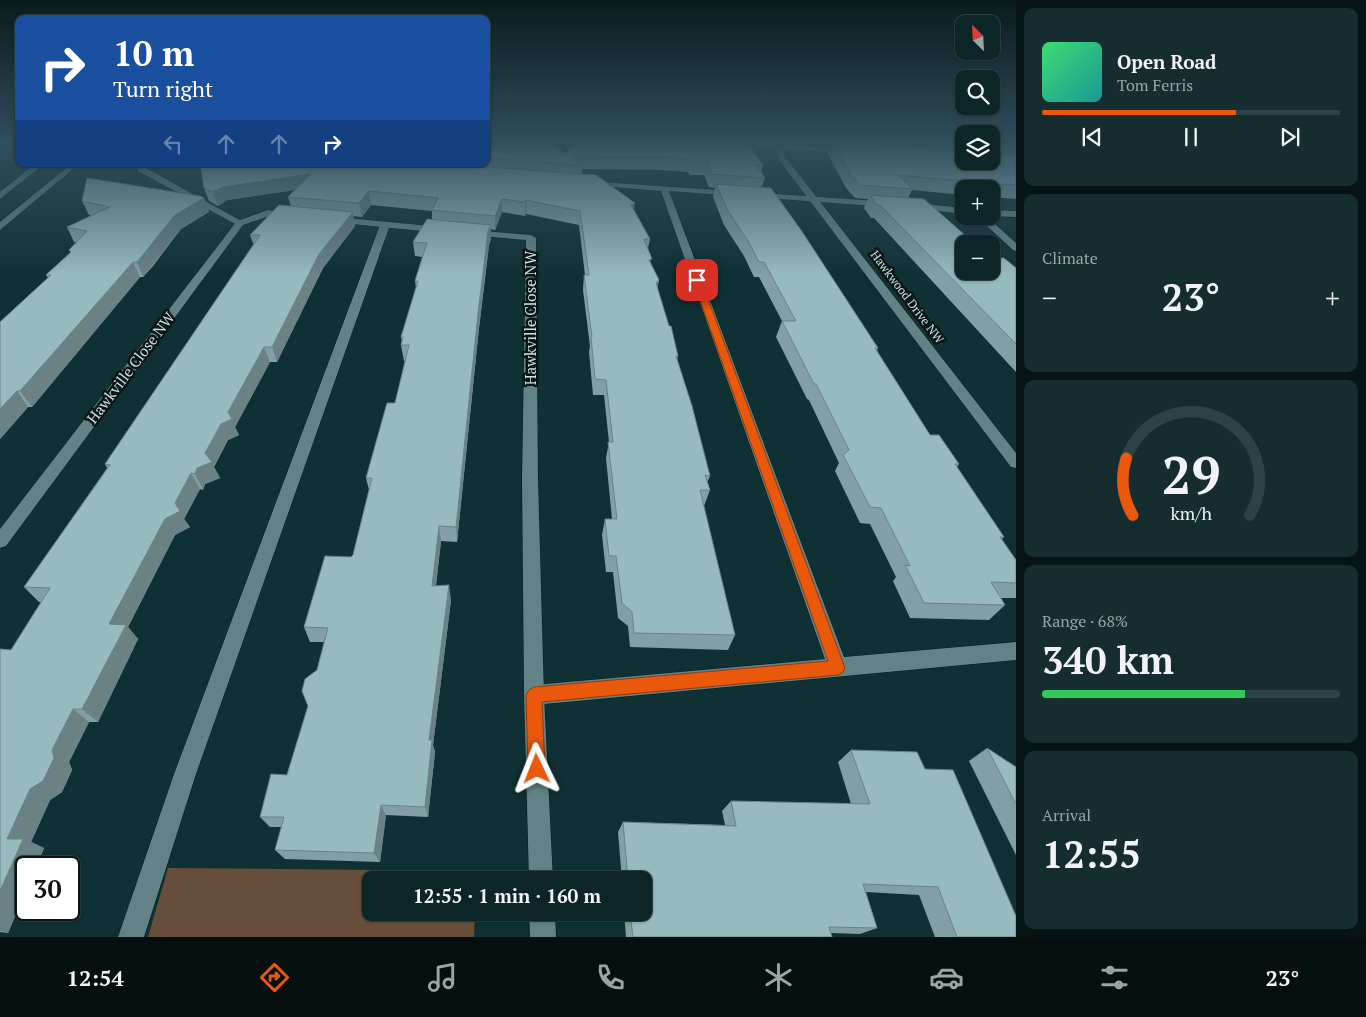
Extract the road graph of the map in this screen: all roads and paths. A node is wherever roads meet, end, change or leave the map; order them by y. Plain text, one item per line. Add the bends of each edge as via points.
1 (12, 187) edge
2 (48, 187) edge
3 (173, 187) edge
4 (647, 187) edge
5 (805, 187) edge
6 (664, 188) junction
7 (0, 196) edge
8 (814, 198) junction
9 (894, 205) edge
10 (904, 206) edge
11 (955, 209) edge
12 (1000, 213) edge
13 (1016, 214) edge
14 (240, 223) junction
15 (385, 225) junction
16 (990, 225) edge
17 (0, 227) edge
18 (1016, 248) edge
19 (1016, 463) edge
20 (0, 541) edge
21 (1016, 651) edge
22 (838, 668) junction
23 (534, 695) junction
24 (541, 871) edge
25 (542, 921) edge
26 (131, 937) edge
27 (543, 937) edge

1 - 7 street
2 - 17 street
3 - 14 street
4 - 6 street
5 - 8 street, Hawkwood Drive NW
6 - 8 street
6 - 22 street
8 - 9 street
8 - 19 street, Hawkwood Drive NW
10 - 11 street
12 - 13 street
14 - 15 street, Hawkville Close NW via 268,214
14 - 20 street, Hawkville Close NW
15 - 23 street, Hawkville Close NW via 531,238 530,478
15 - 26 street via 185,774
16 - 18 street
21 - 22 street
22 - 23 street
23 - 24 street, Hawkville Close NW
25 - 27 street

